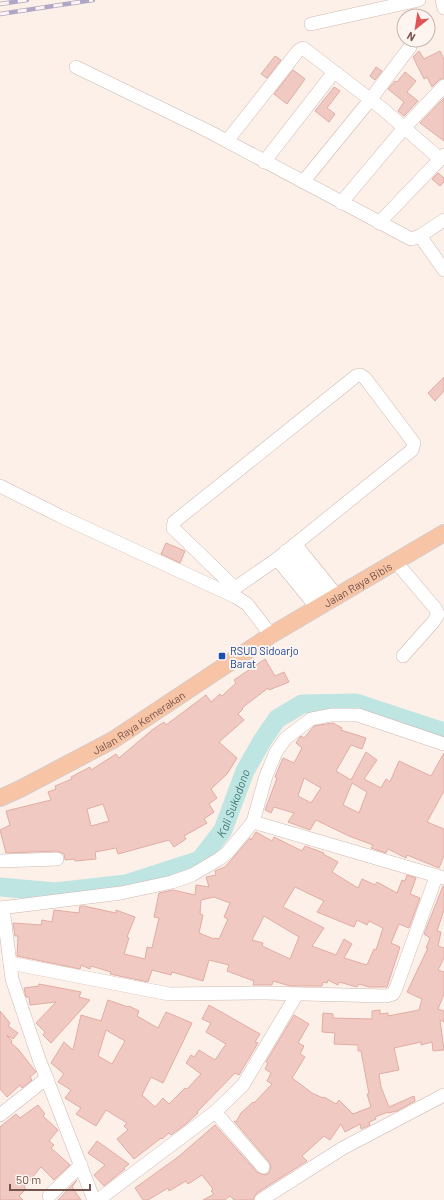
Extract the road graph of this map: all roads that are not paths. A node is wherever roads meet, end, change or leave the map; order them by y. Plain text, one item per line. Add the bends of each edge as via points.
1 (419, 0) edge
2 (442, 0) edge
3 (444, 8) edge
4 (311, 24) dead end
5 (409, 48) edge
6 (76, 67) dead end
7 (334, 72) junction
8 (444, 86) edge
9 (370, 100) junction
10 (404, 128) junction
11 (226, 141) junction
12 (442, 157) edge
13 (264, 162) junction
14 (303, 182) junction
15 (341, 203) junction
16 (444, 220) edge
17 (379, 223) junction
18 (420, 236) junction
19 (444, 270) edge
20 (0, 486) edge
21 (444, 533) edge
22 (286, 551) junction
23 (396, 562) junction
24 (328, 603) junction
25 (271, 635) junction
26 (403, 656) dead end
27 (444, 744) edge
28 (0, 798) edge
29 (253, 822) junction
30 (57, 859) dead end
31 (0, 861) edge
32 (440, 877) edge
33 (2, 908) edge
34 (5, 961) edge
35 (297, 994) junction
36 (47, 1078) junction
37 (444, 1095) edge
38 (2, 1109) edge
39 (215, 1112) junction
40 (80, 1165) junction
41 (263, 1167) dead end
42 (48, 1196) dead end
43 (94, 1200) edge
44 (98, 1200) edge
45 (261, 1200) edge

1 - 4 street
2 - 3 street
5 - 9 street
6 - 11 street
7 - 9 street
7 - 11 street via 308,50 301,48
7 - 13 street
8 - 10 street
9 - 10 street
9 - 14 street
10 - 12 street
10 - 15 street
11 - 13 street
12 - 17 street
13 - 14 street
14 - 15 street
15 - 17 street
16 - 18 street
17 - 18 street via 411,239
18 - 19 street
20 - 25 street via 236,597 247,604
21 - 23 main road, Jalan Raya Bibis
22 - 22 street via 412,450 414,443 365,378 360,375 174,522 173,528 235,588
22 - 24 street
22 - 24 street
23 - 24 main road, Jalan Raya Bibis
23 - 26 street via 436,608 438,614 434,622
24 - 25 main road, Jalan Raya Bibis
25 - 28 main road, Jalan Raya Kemerakan via 113,740
27 - 29 street via 358,715 320,716 311,719 286,738 271,762
29 - 32 street
29 - 33 street via 219,859 192,875 172,882 121,892
30 - 31 street
32 - 35 street via 393,994
33 - 34 street
34 - 35 street via 169,994
34 - 36 street
35 - 39 street via 249,1077
36 - 38 street
36 - 40 street
37 - 45 street via 343,1148
39 - 41 street
39 - 44 street
40 - 42 street
40 - 43 street

